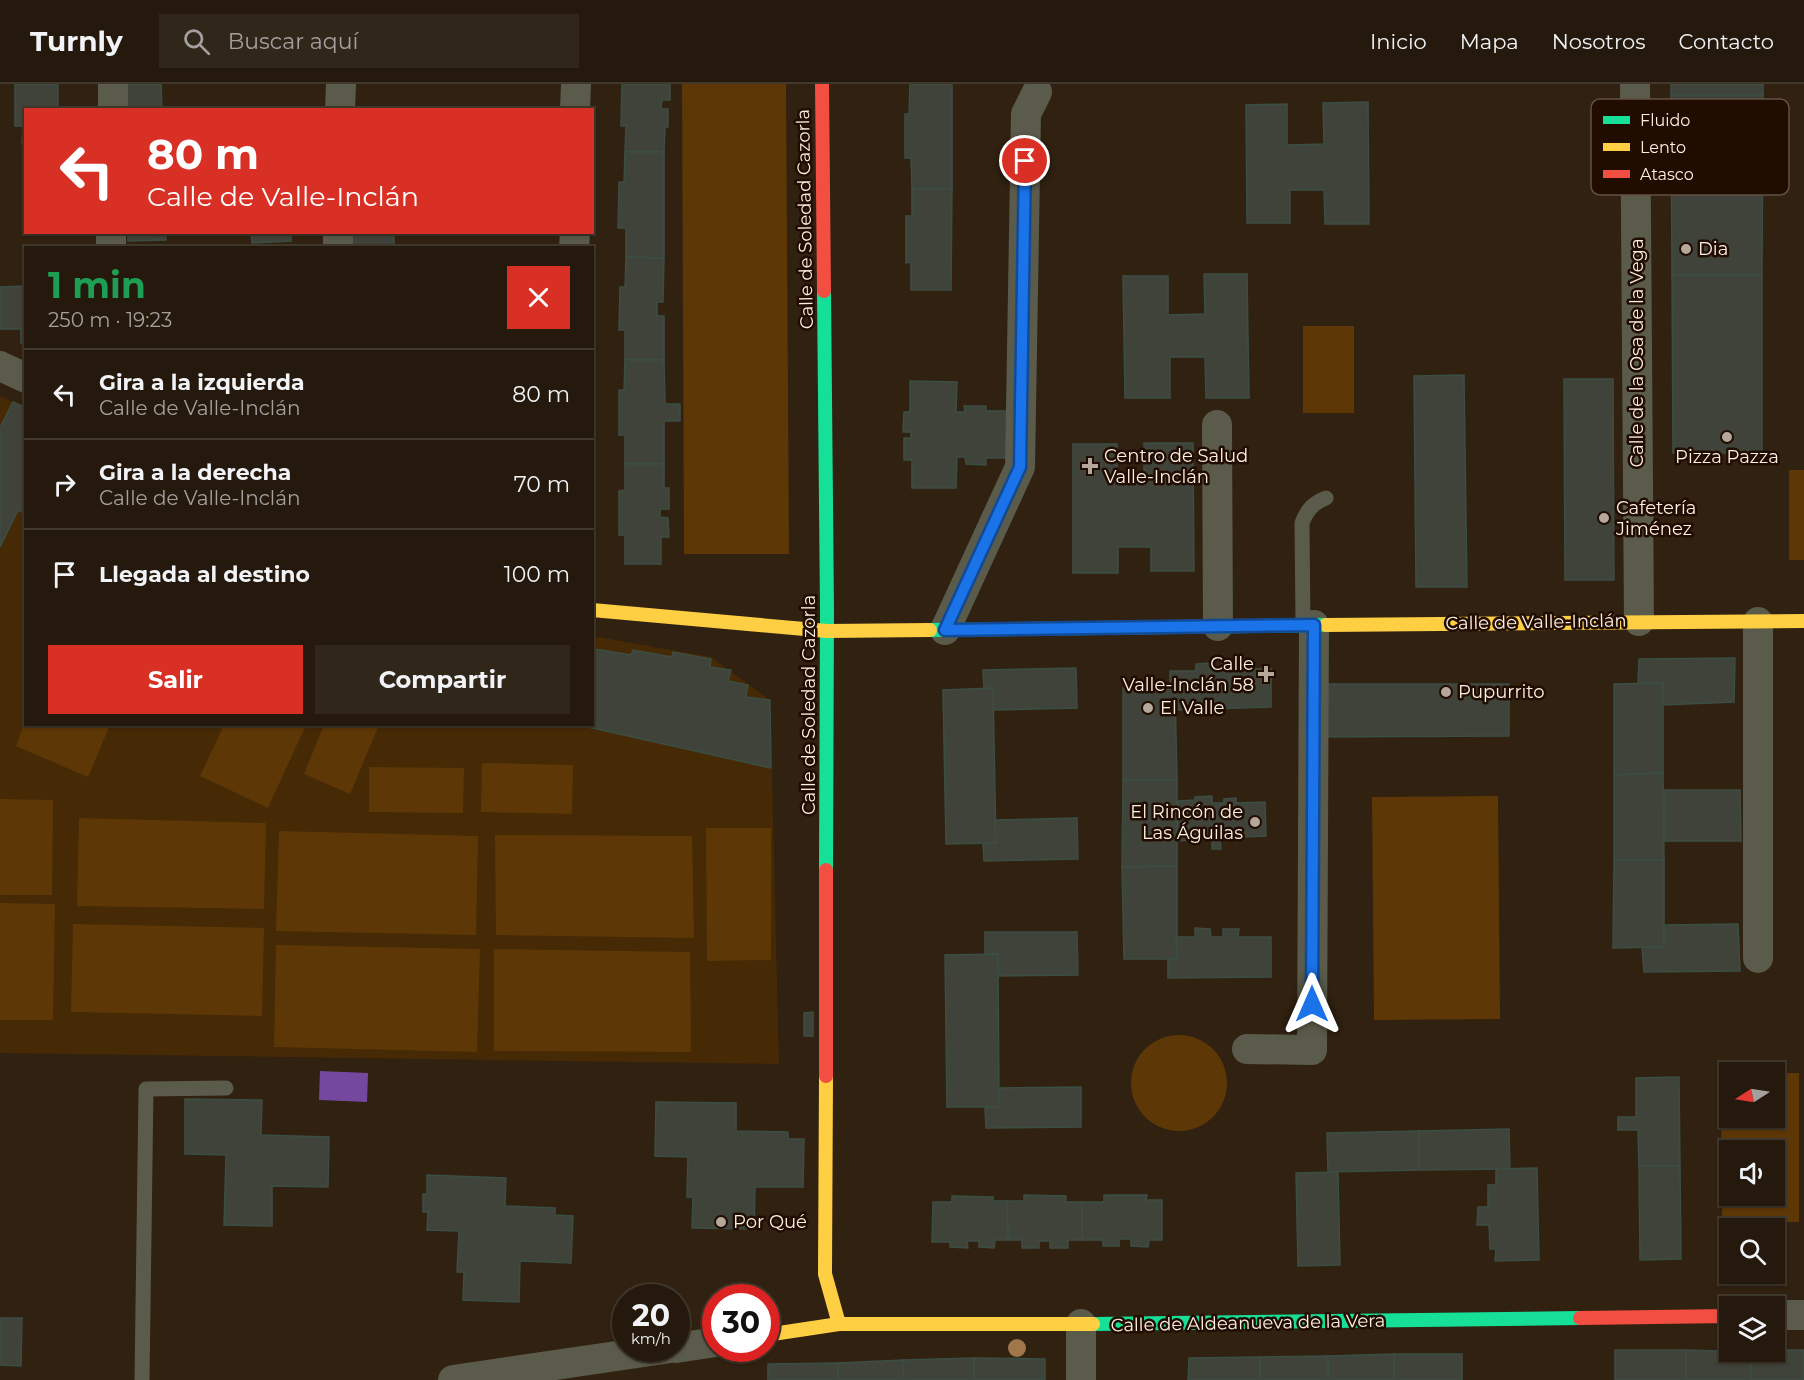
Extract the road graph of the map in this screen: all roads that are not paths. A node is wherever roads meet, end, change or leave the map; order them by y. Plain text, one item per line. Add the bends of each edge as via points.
1 (113, 84) edge
2 (341, 84) edge
3 (576, 84) edge
4 (822, 84) edge
5 (1635, 84) edge
6 (1037, 92) dead end
7 (1635, 99) edge
8 (113, 108) edge
9 (340, 108) edge
10 (576, 108) edge
11 (1636, 195) edge
12 (0, 366) edge
13 (24, 377) edge
14 (1217, 425) dead end
15 (1326, 498) dead end
16 (594, 610) edge
17 (1639, 621) junction
18 (1804, 621) edge
19 (1758, 622) junction
20 (1309, 625) junction
21 (1218, 626) junction
22 (945, 630) junction
23 (827, 631) junction
24 (1758, 958) dead end
25 (1247, 1048) dead end
26 (226, 1088) dead end
27 (1785, 1315) edge
28 (1804, 1315) edge
29 (1719, 1316) edge
30 (839, 1324) junction
31 (1081, 1324) junction
32 (780, 1333) edge
33 (612, 1357) edge
34 (142, 1380) edge
35 (453, 1380) edge
36 (1082, 1380) edge

1 - 8 street
2 - 9 street
3 - 10 street
4 - 23 street, Calle de Soledad Cazorla
5 - 7 street, Calle de la Osa de la Vega
6 - 22 street via 1026,114 1020,467
11 - 17 street, Calle de la Osa de la Vega
12 - 13 street
14 - 21 street
15 - 20 lane via 1311,506 1302,523
16 - 23 street, Calle de Valle-Inclán
17 - 19 street, Calle de Valle-Inclán
17 - 20 street, Calle de Valle-Inclán
18 - 19 street, Calle de Valle-Inclán
19 - 24 street
20 - 21 street, Calle de Valle-Inclán
20 - 25 street via 1312,1050
21 - 22 street, Calle de Valle-Inclán
22 - 23 street, Calle de Valle-Inclán
23 - 30 street, Calle de Soledad Cazorla via 825,1274
26 - 34 lane via 146,1089
27 - 28 street
29 - 31 street, Calle de Aldeanueva de la Vera
30 - 31 street, Calle de Aldeanueva de la Vera
30 - 32 street, Calle de Aldeanueva de la Vera
31 - 36 street
33 - 35 street

